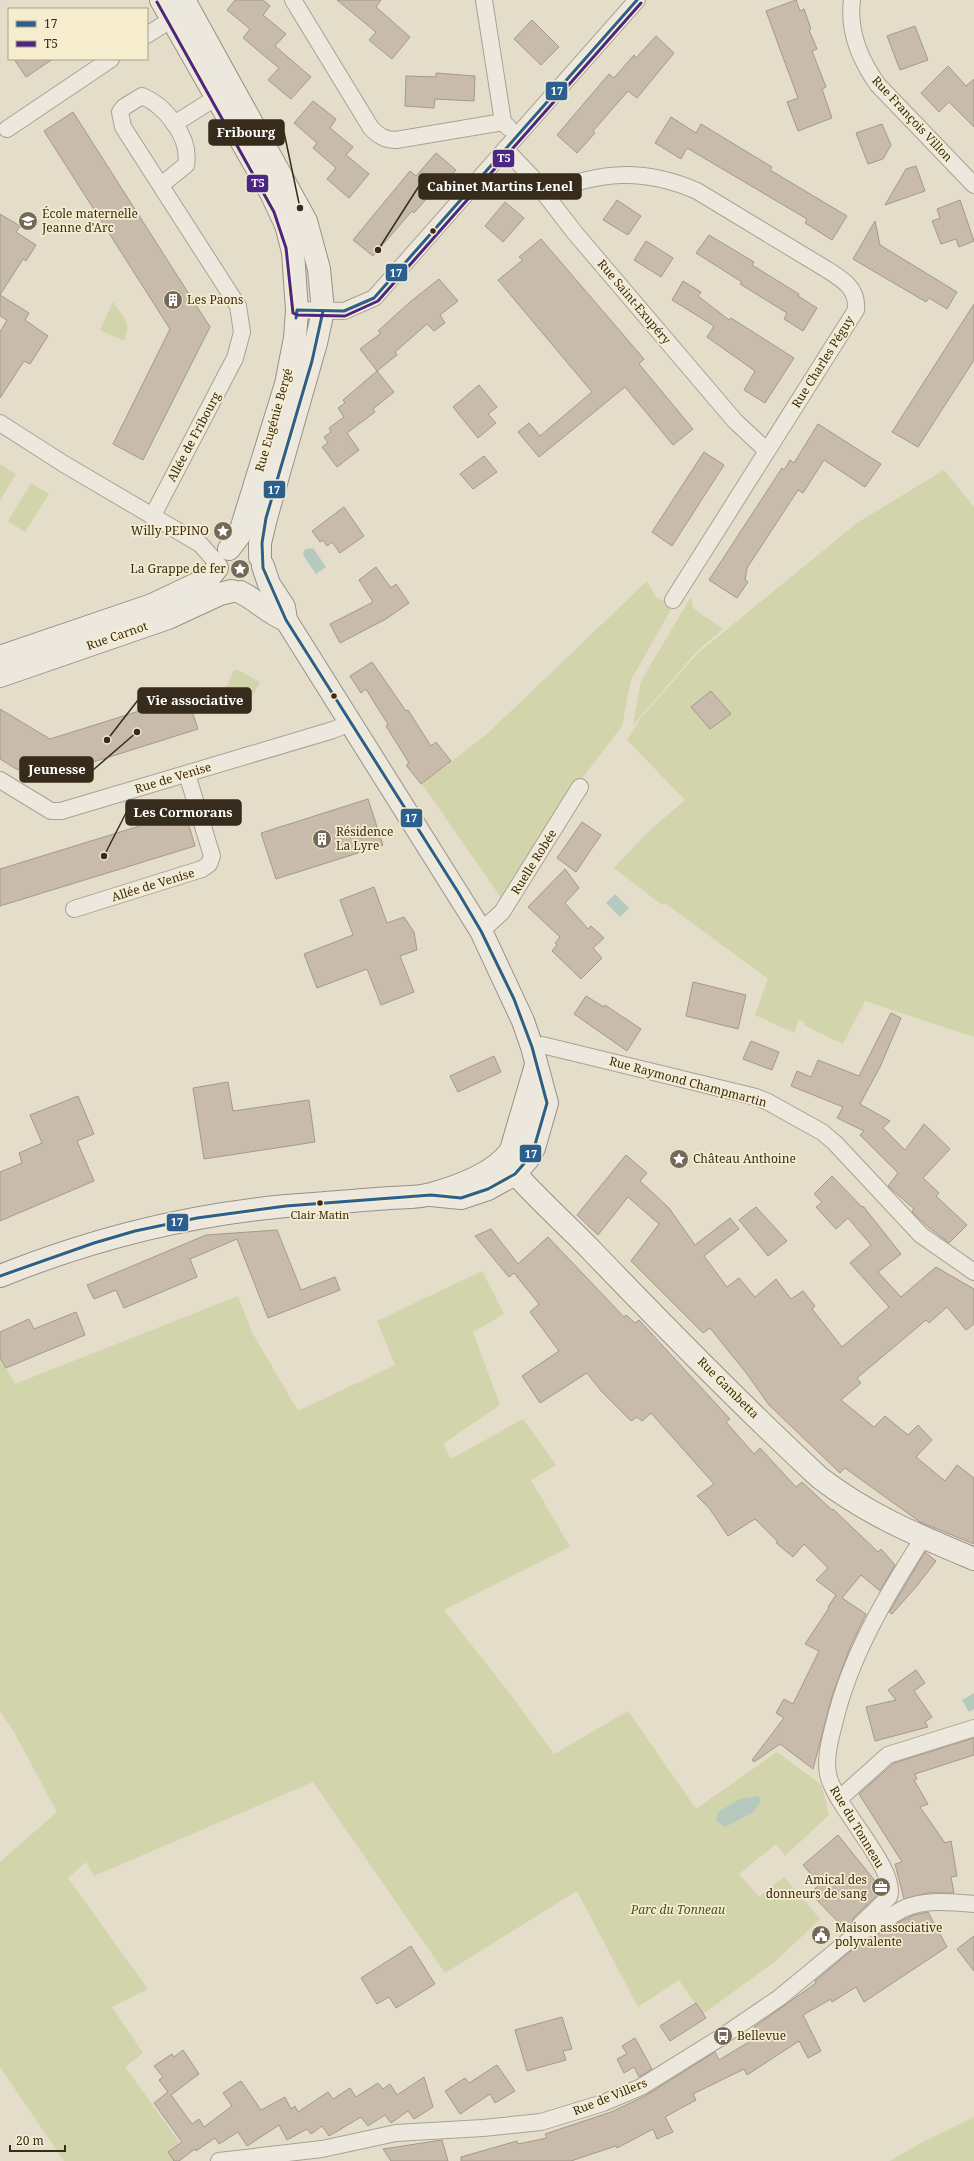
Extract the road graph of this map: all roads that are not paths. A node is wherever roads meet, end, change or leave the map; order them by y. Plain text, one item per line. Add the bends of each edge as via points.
1 (161, 0) edge
2 (184, 0) edge
3 (293, 0) edge
4 (484, 0) edge
5 (636, 0) edge
6 (852, 0) edge
7 (172, 19) junction
8 (148, 34) edge
9 (110, 60) edge
10 (225, 92) junction
11 (502, 122) junction
12 (174, 124) junction
13 (7, 129) dead end
14 (518, 136) junction
15 (505, 149) junction
16 (971, 177) edge
17 (161, 185) junction
18 (545, 193) junction
19 (297, 310) junction
20 (323, 311) junction
21 (0, 423) edge
22 (767, 451) junction
23 (152, 517) junction
24 (221, 560) junction
25 (262, 561) junction
26 (236, 592) junction
27 (673, 600) dead end
28 (286, 620) junction
29 (0, 657) edge
30 (0, 676) edge
31 (350, 723) junction
32 (187, 774) junction
33 (0, 780) edge
34 (580, 787) dead end
35 (74, 909) dead end
36 (481, 931) junction
37 (535, 1056) junction
38 (510, 1167) junction
39 (974, 1272) edge
40 (0, 1276) edge
41 (923, 1538) junction
42 (974, 1559) edge
43 (974, 1728) edge
44 (840, 1800) junction
45 (974, 1904) edge
46 (859, 1932) junction
47 (219, 2161) edge

1 - 7 street
2 - 10 street
3 - 11 street via 379,137 396,140
4 - 11 street
5 - 14 street
6 - 16 street, Rue François Villon via 851,11 856,39 867,70 878,85
7 - 8 street
7 - 10 street
9 - 13 street
10 - 12 street
10 - 19 street, Rue Eugénie Bergé via 286,225 293,252
10 - 20 street, Rue Eugénie Bergé via 300,208 310,232 319,269
11 - 14 street
12 - 17 street via 186,147 186,165
12 - 17 street via 156,104 142,96 120,112 123,127
14 - 15 street
15 - 18 street, Rue Saint-Exupéry
15 - 20 street via 374,298 352,309
17 - 23 street, Allée de Fribourg via 238,306 242,332 235,358
18 - 22 street, Rue Saint-Exupéry via 575,233 735,421
18 - 22 street, Rue Charles Péguy via 593,178 641,176 671,181 697,191 847,282 854,291 856,310
19 - 20 street
19 - 24 street, Rue Eugénie Bergé via 295,338 286,384 243,524
20 - 25 street, Rue Eugénie Bergé via 312,361 266,518 260,543
21 - 23 street
22 - 27 street, Rue Charles Péguy
23 - 24 street via 200,544
24 - 25 street via 237,546 246,546 254,550
24 - 26 street via 221,582
24 - 29 street, Rue Carnot via 209,578 152,605
25 - 26 street via 263,574 255,587
25 - 28 street, Rue Eugénie Bergé via 268,584 284,607
26 - 28 street via 254,599 274,616
26 - 30 street, Rue Carnot via 220,594 168,618
28 - 31 street, Rue Eugénie Bergé
31 - 32 street, Rue de Venise
31 - 36 street, Rue Eugénie Bergé
32 - 33 street, Rue de Venise via 56,812
32 - 35 street, Allée de Venise via 212,856 209,864 202,869
34 - 36 street, Ruelle Robée via 502,912
36 - 37 street, Rue Eugénie Bergé via 514,999
37 - 38 street
37 - 39 street, Rue Raymond Champmartin via 542,1045 768,1102 822,1132 921,1235
38 - 40 street via 488,1189 461,1198 431,1195 286,1206 198,1218 135,1231 94,1243
38 - 41 street, Rue Gambetta via 534,1195 585,1243 657,1319 820,1478 870,1512
41 - 42 street, Rue Gambetta
41 - 44 street, Rue du Tonneau via 901,1572 862,1644 837,1709 827,1765 831,1784
43 - 44 street via 888,1755
44 - 46 street, Rue du Tonneau via 890,1881 889,1897 861,1924
45 - 46 street, Rue de Villers via 942,1902 912,1906
46 - 47 street, Rue de Villers via 779,1998 723,2036 641,2087 603,2103 534,2123 396,2134 315,2150

